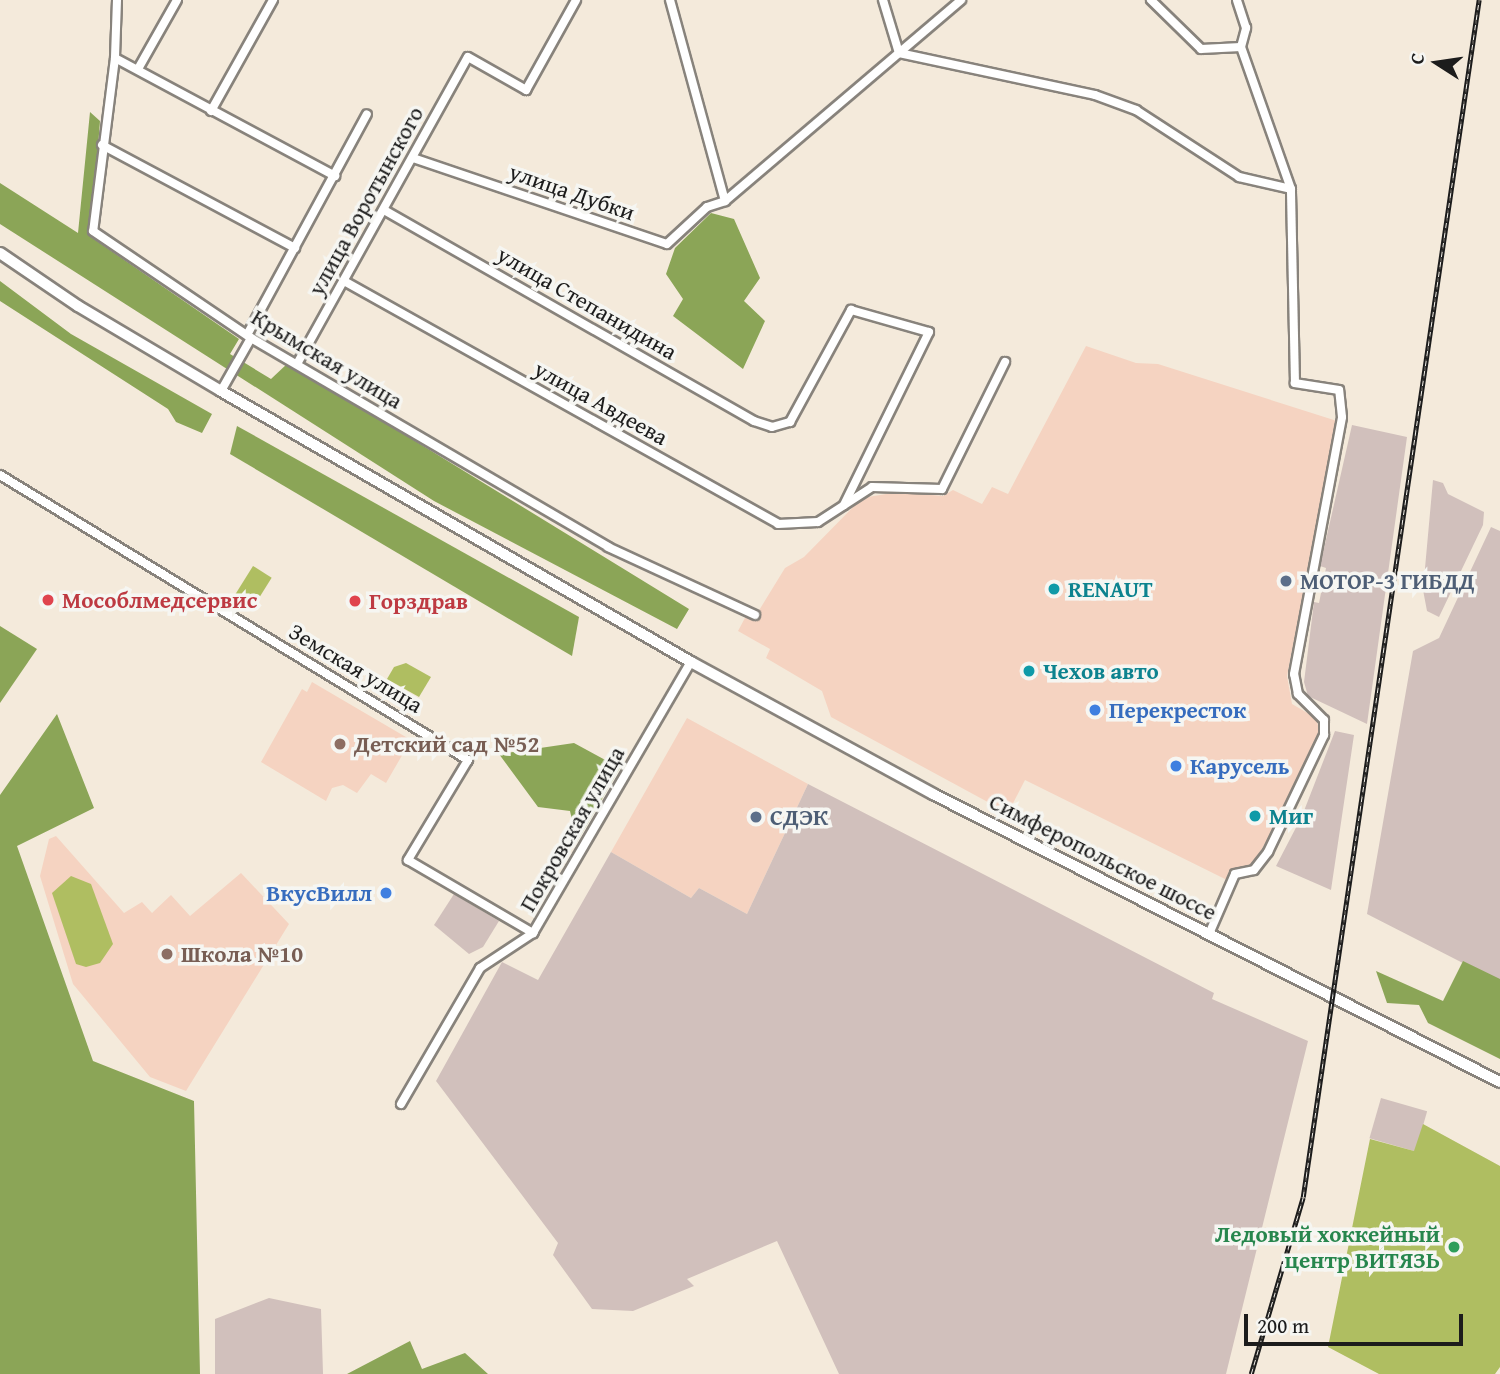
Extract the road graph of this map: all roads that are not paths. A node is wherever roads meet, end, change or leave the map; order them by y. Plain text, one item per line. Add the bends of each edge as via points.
1 (117, 0) edge
2 (177, 0) edge
3 (273, 0) edge
4 (576, 0) edge
5 (670, 0) edge
6 (883, 0) edge
7 (961, 0) edge
8 (1151, 0) edge
9 (1237, 0) edge
10 (1241, 47) junction
11 (899, 53) junction
12 (115, 58) junction
13 (138, 69) junction
14 (211, 111) junction
15 (367, 114) dead end
16 (103, 145) junction
17 (413, 158) junction
18 (335, 176) junction
19 (1291, 189) junction
20 (725, 201) junction
21 (384, 210) junction
22 (295, 248) junction
23 (0, 253) edge
24 (344, 281) junction
25 (249, 337) junction
26 (1005, 362) dead end
27 (297, 364) junction
28 (221, 391) junction
29 (0, 475) edge
30 (844, 505) junction
31 (755, 615) dead end
32 (691, 662) junction
33 (533, 933) junction
34 (1209, 934) junction
35 (1500, 1082) edge
36 (401, 1104) dead end

1 - 12 street, Крымская улица
2 - 13 street
3 - 14 street
4 - 17 street, улица Воротынского via 526,90 468,57
5 - 20 street
6 - 11 street
7 - 11 street
8 - 10 street via 1201,49
9 - 10 street via 1246,28
10 - 19 street
11 - 19 street via 1095,95 1136,110 1238,177
11 - 20 street
12 - 13 street
12 - 16 street, Крымская улица
13 - 14 street
14 - 18 street
15 - 18 street, улица Воротынского
16 - 22 street
16 - 25 street, Крымская улица via 93,231
17 - 20 street, улица Дубки via 667,244 708,207
17 - 21 street, улица Воротынского
18 - 22 street, улица Воротынского
19 - 34 street via 1295,383 1339,390 1342,417 1294,674 1298,694 1324,720 1324,735 1268,852 1254,870 1235,874
21 - 24 street, улица Воротынского
21 - 30 street, улица Степанидина via 754,421 772,427 790,422 851,310 929,332
22 - 25 street, улица Воротынского
23 - 28 main road, Симферопольское шоссе via 78,306
24 - 27 street, улица Воротынского
24 - 30 street, улица Авдеева via 778,524 818,522
25 - 27 street, Крымская улица
25 - 28 street, улица Воротынского
26 - 30 street, улица Авдеева via 942,489 872,487
27 - 31 street, Крымская улица via 608,547
28 - 32 main road, Симферопольское шоссе
29 - 33 street, Земская улица via 468,760 408,860
32 - 33 street, Покровская улица
32 - 34 main road, Симферопольское шоссе via 933,794
33 - 36 street, Покровская улица via 481,968
34 - 35 main road, Симферопольское шоссе

